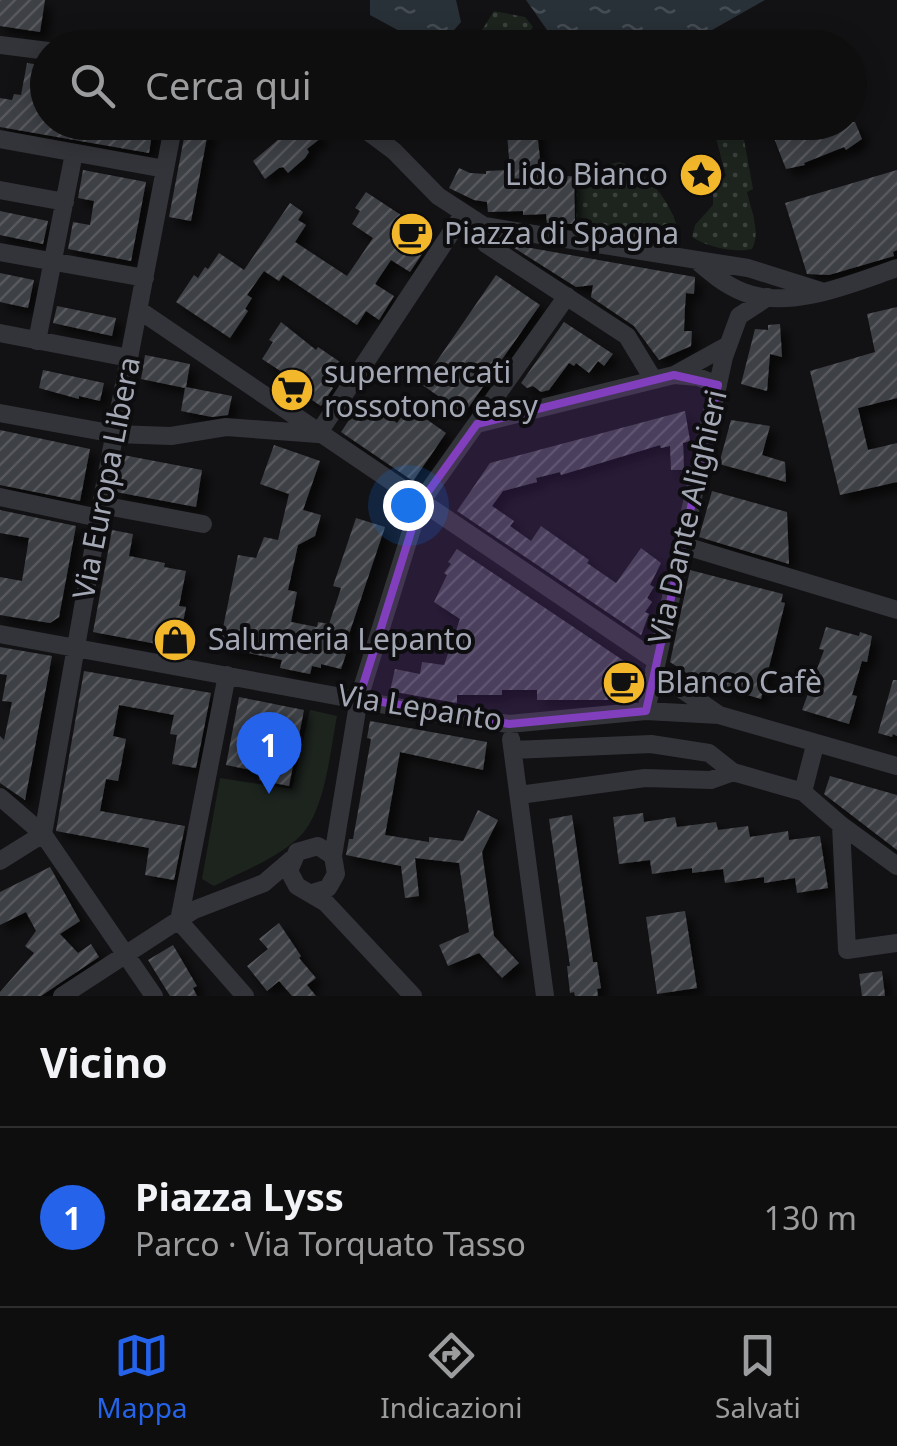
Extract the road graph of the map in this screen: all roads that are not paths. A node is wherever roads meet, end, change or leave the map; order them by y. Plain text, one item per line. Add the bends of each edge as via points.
1 (0, 45) edge
2 (30, 49) edge
3 (0, 139) edge
4 (171, 140) edge
5 (379, 140) edge
6 (74, 153) junction
7 (165, 169) junction
8 (0, 190) edge
9 (65, 202) junction
10 (464, 212) junction
11 (484, 226) junction
12 (0, 252) edge
13 (54, 260) junction
14 (897, 268) edge
15 (720, 270) junction
16 (764, 274) junction
17 (145, 278) junction
18 (821, 290) junction
19 (567, 296) junction
20 (741, 303) junction
21 (139, 310) junction
22 (0, 334) edge
23 (37, 340) junction
24 (728, 345) junction
25 (130, 358) junction
26 (674, 375) junction
27 (653, 379) junction
28 (718, 385) junction
29 (0, 413) edge
30 (476, 424) junction
31 (115, 434) junction
32 (318, 434) junction
33 (0, 497) edge
34 (420, 503) junction
35 (100, 511) junction
36 (203, 524) dead end
37 (682, 546) junction
38 (897, 610) edge
39 (0, 634) edge
40 (76, 649) junction
41 (654, 665) junction
42 (227, 676) junction
43 (359, 698) junction
44 (646, 711) junction
45 (719, 716) junction
46 (509, 724) junction
47 (815, 746) junction
48 (513, 750) junction
49 (897, 766) edge
50 (733, 772) junction
51 (804, 792) junction
52 (519, 794) junction
53 (0, 797) edge
54 (339, 808) junction
55 (841, 826) junction
56 (44, 834) junction
57 (311, 845) junction
58 (333, 856) junction
59 (292, 858) junction
60 (0, 861) edge
61 (897, 866) edge
62 (333, 882) junction
63 (251, 890) junction
64 (304, 890) junction
65 (179, 921) junction
66 (364, 940) junction
67 (897, 943) edge
68 (129, 955) junction
69 (62, 996) edge
70 (154, 996) edge
71 (245, 996) edge
72 (413, 996) edge
73 (545, 996) edge

1 - 2 street
3 - 6 street
4 - 7 street, Via Europa Libera
5 - 10 street
6 - 7 street
6 - 9 street
7 - 17 street, Via Europa Libera
8 - 9 street
9 - 13 street
10 - 11 street
10 - 32 street
11 - 15 street via 694,259
11 - 19 street via 486,244
12 - 13 street
13 - 17 street
13 - 23 street
14 - 18 street
15 - 16 street
15 - 20 street
16 - 18 street
16 - 20 street
17 - 21 street, Via Europa Libera
18 - 20 street
19 - 27 street via 627,336
19 - 30 street
20 - 24 street, Via Dante Alighieri
21 - 25 street, Via Europa Libera
21 - 32 street
22 - 23 street
23 - 25 street
24 - 26 street
24 - 28 street, Via Dante Alighieri
25 - 31 street, Via Europa Libera
26 - 27 street
26 - 28 street
27 - 30 street
28 - 37 street, Via Dante Alighieri
29 - 31 street
30 - 34 street
31 - 32 street via 172,436 226,427
31 - 35 street, Via Europa Libera
32 - 34 street
33 - 35 street
34 - 41 street
34 - 43 street
35 - 36 street
35 - 40 street, Via Europa Libera
37 - 38 street
37 - 41 street, Via Dante Alighieri
39 - 40 street, Via Lepanto
40 - 42 street, Via Lepanto
40 - 56 street, Via Europa Libera
41 - 44 street, Via Dante Alighieri
41 - 45 street
42 - 43 street, Via Lepanto
42 - 65 street
43 - 46 street, Via Lepanto
43 - 54 street
44 - 45 street, Via Lepanto
44 - 46 street, Via Lepanto
45 - 47 street, Via Lepanto
46 - 48 street
47 - 49 street, Via Lepanto
47 - 51 street
48 - 50 street via 651,744 708,752
48 - 52 street
50 - 51 street
50 - 52 street via 710,780 645,778
51 - 55 street
52 - 73 street
53 - 56 street
54 - 57 street
54 - 58 street
55 - 61 street
55 - 67 street via 847,950
56 - 60 street
56 - 68 street
57 - 58 street
57 - 59 street
58 - 62 street
59 - 63 street
59 - 64 street via 289,871
62 - 64 street via 321,892
62 - 66 street
63 - 64 street
63 - 65 street
64 - 66 street
65 - 68 street
65 - 71 street
66 - 72 street
68 - 69 street
68 - 70 street

